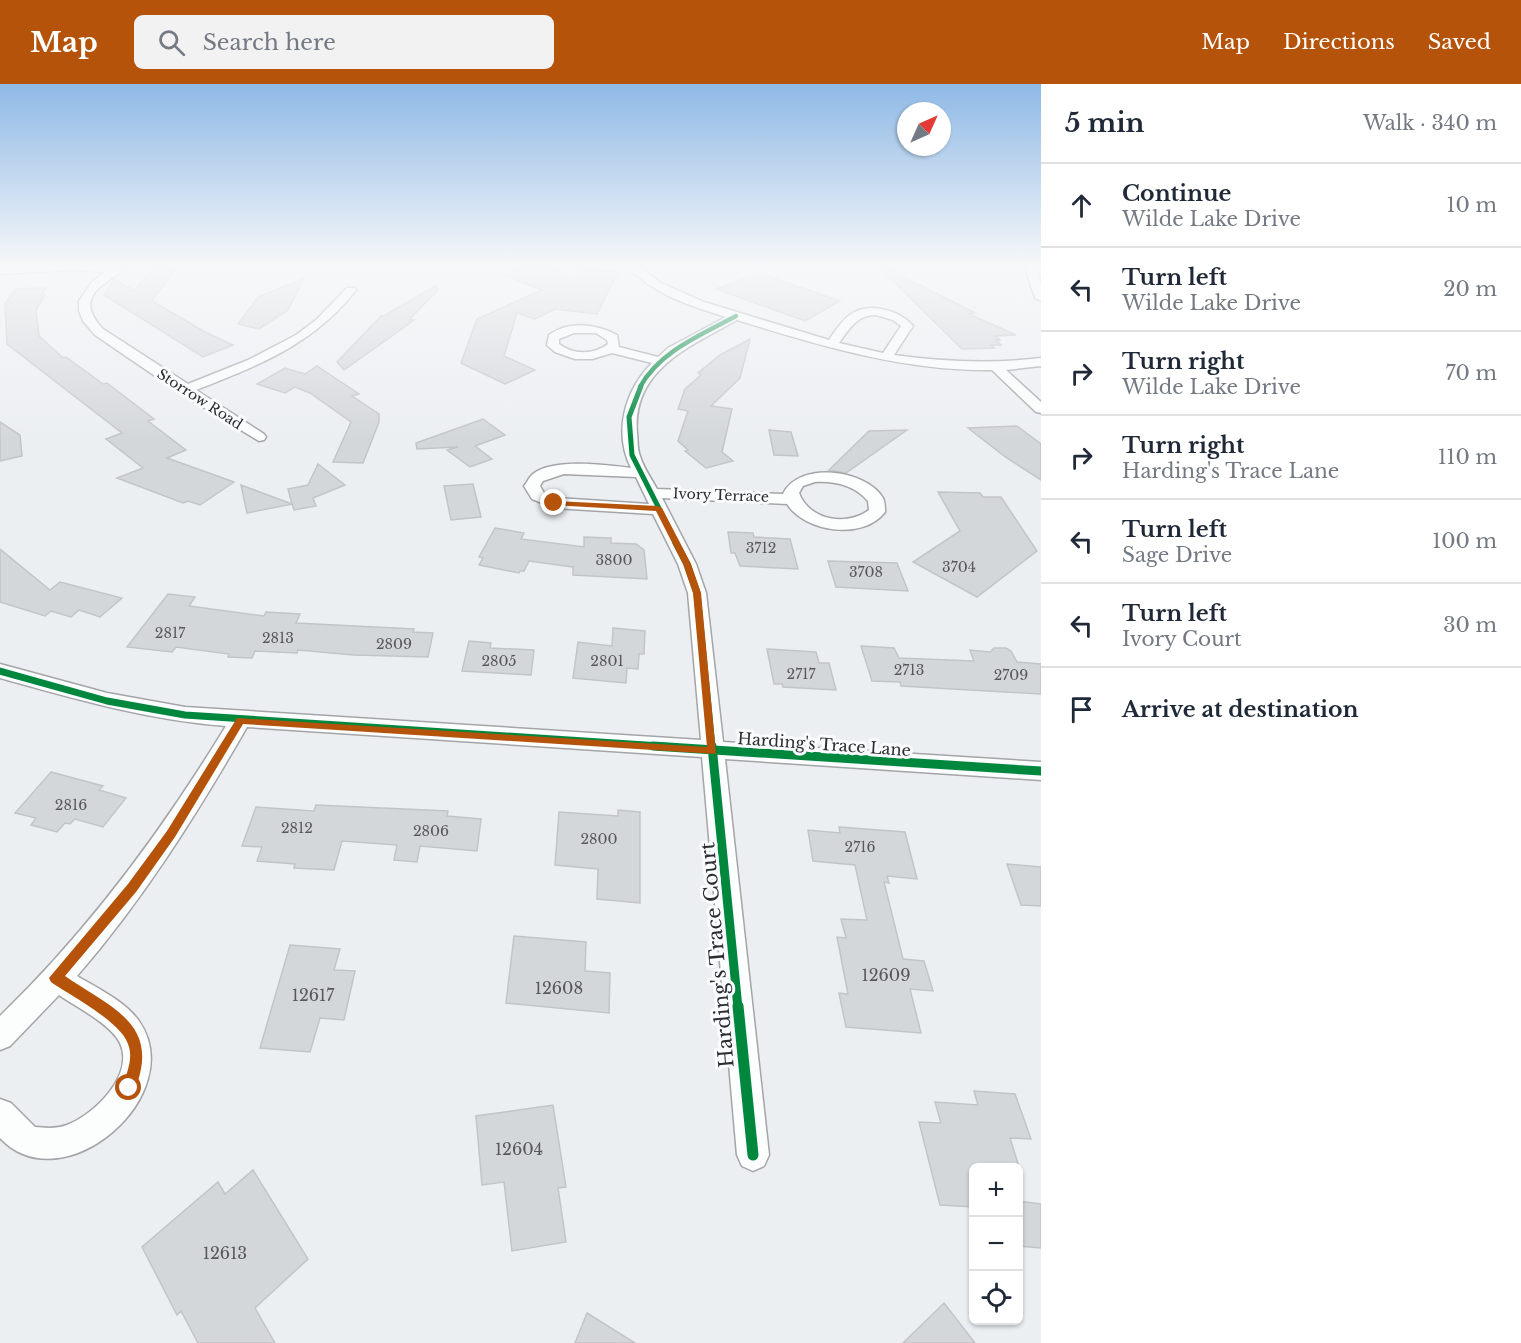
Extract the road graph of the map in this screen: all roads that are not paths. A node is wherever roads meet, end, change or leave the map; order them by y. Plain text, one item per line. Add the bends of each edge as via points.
1 (90, 323) edge
2 (319, 323) edge
3 (724, 323) edge
4 (758, 323) edge
5 (850, 323) edge
6 (904, 323) edge
7 (831, 345) junction
8 (612, 349) dead end
9 (886, 358) junction
10 (661, 361) junction
11 (1041, 362) edge
12 (995, 366) junction
13 (185, 390) junction
14 (1041, 409) edge
15 (259, 437) dead end
16 (641, 473) junction
17 (651, 493) junction
18 (792, 499) junction
19 (658, 508) junction
20 (0, 670) edge
21 (240, 720) junction
22 (712, 751) junction
23 (1041, 771) edge
24 (56, 978) junction
25 (0, 1036) edge
26 (0, 1114) edge
27 (753, 1155) dead end

1 - 13 street, Storrow Road
2 - 13 street via 295,341
3 - 10 street, Harding's Trace Court
4 - 7 street
5 - 7 street
6 - 9 street via 907,326
7 - 9 street
8 - 10 street
9 - 12 street
10 - 16 street, Harding's Trace Court via 646,376 629,417 632,455
11 - 12 street
12 - 14 street
13 - 15 street, Storrow Road
16 - 17 street, Harding's Trace Court
16 - 19 street via 555,470 539,476 532,486 538,496 554,503
17 - 18 street, Ivory Terrace
17 - 19 street, Harding's Trace Court
18 - 18 street, Ivory Terrace via 811,516 845,524 865,521 877,512 878,506 865,488 835,478 813,477 798,483
19 - 22 street, Harding's Trace Court via 687,564 697,593
20 - 21 street, Harding's Trace Lane via 107,702 185,716
21 - 22 street, Harding's Trace Lane
21 - 24 street via 171,834 132,888
22 - 23 street, Harding's Trace Lane
22 - 27 street, Harding's Trace Court
24 - 25 street
24 - 26 street via 131,1032 137,1048 129,1088 117,1107 98,1125 78,1138 56,1144 35,1143 19,1136

